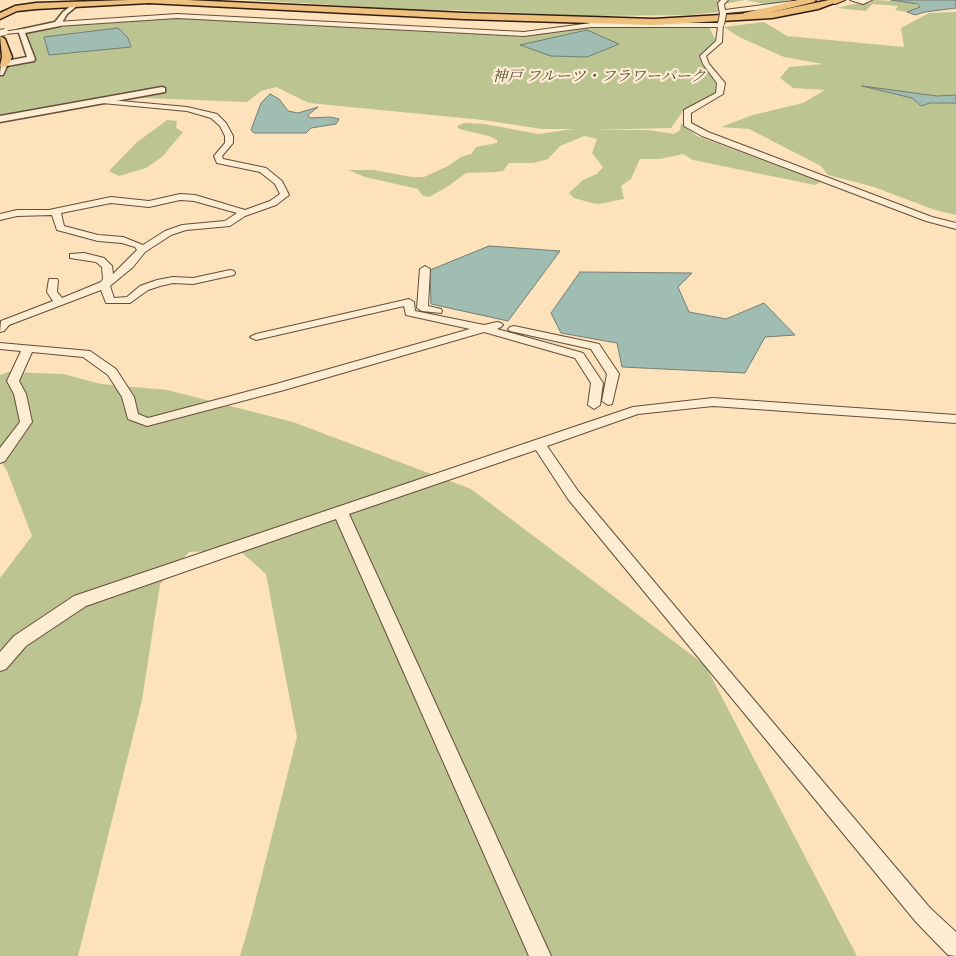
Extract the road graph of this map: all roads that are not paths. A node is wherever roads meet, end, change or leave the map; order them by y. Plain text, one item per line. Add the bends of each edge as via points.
1 (36, 0) edge
2 (84, 0) edge
3 (133, 0) edge
4 (205, 0) edge
5 (725, 0) edge
6 (798, 0) edge
7 (811, 0) edge
8 (835, 0) edge
9 (853, 0) edge
10 (869, 0) edge
11 (6, 2) edge
12 (72, 3) edge
13 (228, 4) junction
14 (723, 13) junction
15 (748, 15) junction
16 (0, 16) edge
17 (57, 24) junction
18 (721, 25) junction
19 (23, 31) junction
20 (2, 35) edge
21 (1, 65) edge
22 (162, 90) dead end
23 (102, 101) junction
24 (0, 118) edge
25 (56, 211) junction
26 (220, 214) dead end
27 (242, 215) junction
28 (0, 216) edge
29 (956, 226) edge
30 (142, 250) junction
31 (74, 256) dead end
32 (425, 269) dead end
33 (230, 273) dead end
34 (53, 281) dead end
35 (104, 284) junction
36 (60, 303) junction
37 (491, 327) junction
38 (0, 329) edge
39 (256, 337) dead end
40 (0, 346) edge
41 (595, 346) junction
42 (28, 350) junction
43 (623, 370) dead end
44 (608, 401) dead end
45 (594, 405) dead end
46 (956, 419) edge
47 (539, 444) junction
48 (0, 458) edge
49 (340, 513) junction
50 (0, 664) edge
51 (956, 947) edge
52 (540, 956) edge

1 - 11 main road
2 - 12 main road
3 - 13 main road
4 - 15 main road via 583,18 680,19
5 - 14 street via 721,3
6 - 14 street via 787,5
7 - 15 highway
8 - 13 main road via 772,15 654,22
8 - 15 main road
9 - 10 street
11 - 12 main road
12 - 17 street
13 - 16 main road via 54,4 15,9
14 - 18 street, bridge
17 - 18 street via 177,16 524,34 591,25
17 - 19 street
18 - 29 street via 719,42 703,56 721,83 719,94 687,112 688,124 706,134 929,219
19 - 20 street
19 - 21 street via 21,34 30,59
20 - 21 main road via 6,57
22 - 23 street
23 - 24 street
23 - 27 street via 186,109 220,120 229,136 229,143 218,156 220,161 263,170 284,190 281,200
25 - 27 street via 111,200 149,204 180,197 195,198
25 - 28 street
25 - 30 street via 60,228 98,238 123,240 138,245
26 - 27 street
27 - 30 street via 227,224 185,227 168,233
30 - 35 street via 129,265
31 - 35 street via 100,260 107,266 108,279
32 - 37 street via 422,308
33 - 35 street via 193,281 157,282 130,300 110,301
34 - 36 street via 52,292
35 - 36 street
36 - 38 street via 5,323
37 - 39 street via 410,313 409,302
37 - 41 street
37 - 42 street via 147,422 132,416 128,397 112,372 86,354
37 - 45 street via 579,356 596,383
40 - 42 street
41 - 43 street
41 - 44 street via 612,374
42 - 48 street via 13,381 20,394 26,422
46 - 47 street via 713,402 637,410
47 - 49 street
47 - 51 street via 573,495 682,627 923,915
49 - 50 street via 80,601 20,641
49 - 52 street

